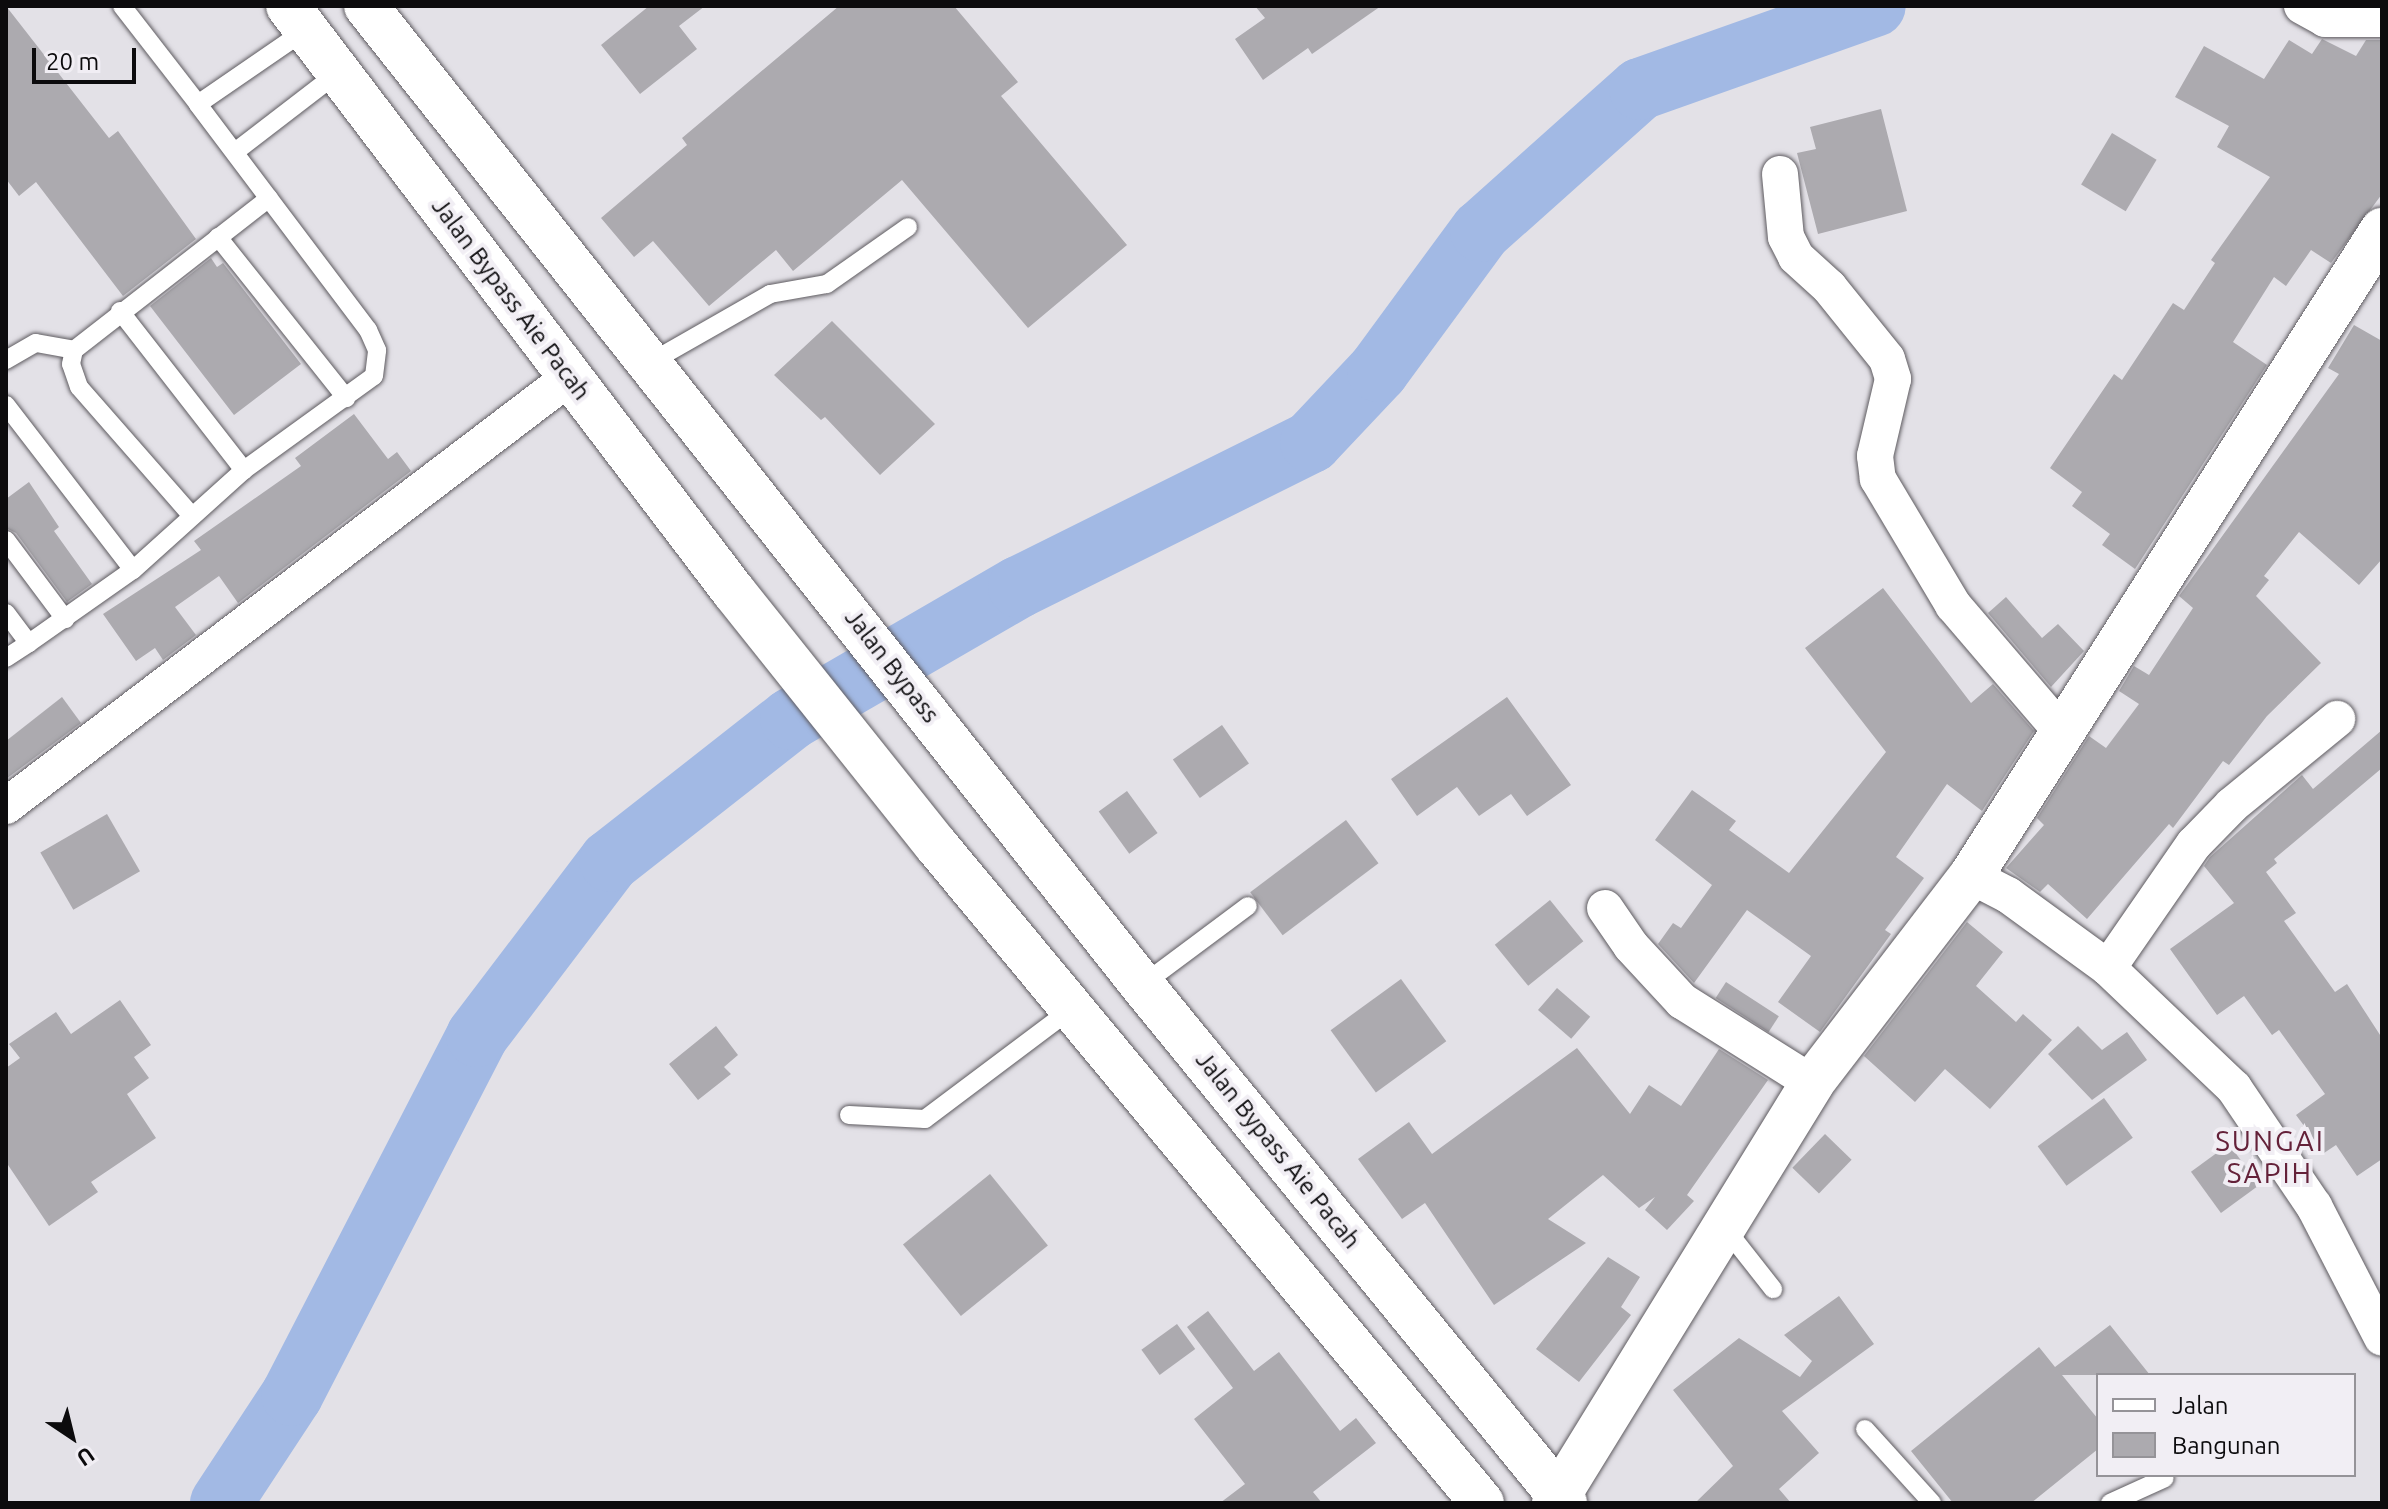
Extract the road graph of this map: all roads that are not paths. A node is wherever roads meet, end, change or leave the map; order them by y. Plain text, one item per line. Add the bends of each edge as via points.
1 (122, 6) edge
2 (366, 6) edge
3 (2302, 6) edge
4 (297, 18) edge
5 (2382, 19) edge
6 (339, 72) junction
7 (198, 104) junction
8 (235, 152) junction
9 (1780, 174) dead end
10 (269, 198) junction
11 (908, 227) dead end
12 (2382, 230) edge
13 (218, 237) junction
14 (120, 311) junction
15 (74, 350) junction
16 (6, 360) edge
17 (651, 362) junction
18 (570, 377) junction
19 (346, 398) junction
20 (6, 405) edge
21 (244, 470) junction
22 (192, 516) junction
23 (6, 540) edge
24 (133, 570) junction
25 (6, 613) edge
26 (65, 619) junction
27 (29, 643) junction
28 (6, 658) edge
29 (2337, 719) dead end
30 (2062, 732) junction
31 (993, 794) joint
32 (6, 806) edge
33 (1971, 876) junction
34 (1248, 906) dead end
35 (1605, 908) dead end
36 (2108, 968) junction
37 (1142, 985) junction
38 (1073, 1008) junction
39 (1812, 1083) junction
40 (849, 1115) dead end
41 (1723, 1226) junction
42 (1773, 1289) dead end
43 (2382, 1338) edge
44 (1865, 1429) dead end
45 (2165, 1478) dead end
46 (1559, 1501) edge
47 (1482, 1503) edge
48 (1932, 1503) edge
49 (2110, 1503) edge

1 - 7 lane
2 - 17 main road, Jalan Bypass
3 - 5 street via 2325,19
4 - 6 main road, Jalan Bypass Aie Pacah
4 - 7 lane
6 - 8 lane
6 - 18 main road, Jalan Bypass Aie Pacah
7 - 8 lane
8 - 10 lane
9 - 30 street via 1786,237 1796,257 1829,287 1887,359 1893,379 1875,456 1878,479 1953,605
10 - 13 lane
10 - 19 lane via 377,350 374,376
11 - 17 lane via 827,284 770,294
12 - 30 main road
13 - 14 lane
13 - 19 lane
14 - 15 lane
14 - 21 lane
15 - 16 lane via 36,343
15 - 22 lane via 71,364 79,387
17 - 31 main road, Jalan Bypass
18 - 32 street
18 - 38 main road, Jalan Bypass Aie Pacah via 734,592
19 - 21 lane
20 - 24 lane
21 - 22 lane
22 - 24 lane
23 - 26 lane
24 - 26 lane
25 - 27 lane
26 - 27 lane
27 - 28 lane
29 - 36 street via 2232,805 2194,844
30 - 33 main road
31 - 37 main road, Jalan Bypass Aie Pacah
33 - 36 street via 2008,895
33 - 39 main road
34 - 37 lane
35 - 39 street via 1631,946 1682,1001
36 - 43 street via 2198,1049 2269,1133 2314,1206
37 - 46 main road, Jalan Bypass Aie Pacah
38 - 40 lane via 925,1119
38 - 47 main road
39 - 41 main road
41 - 42 lane
41 - 46 main road
44 - 48 lane
45 - 49 lane

